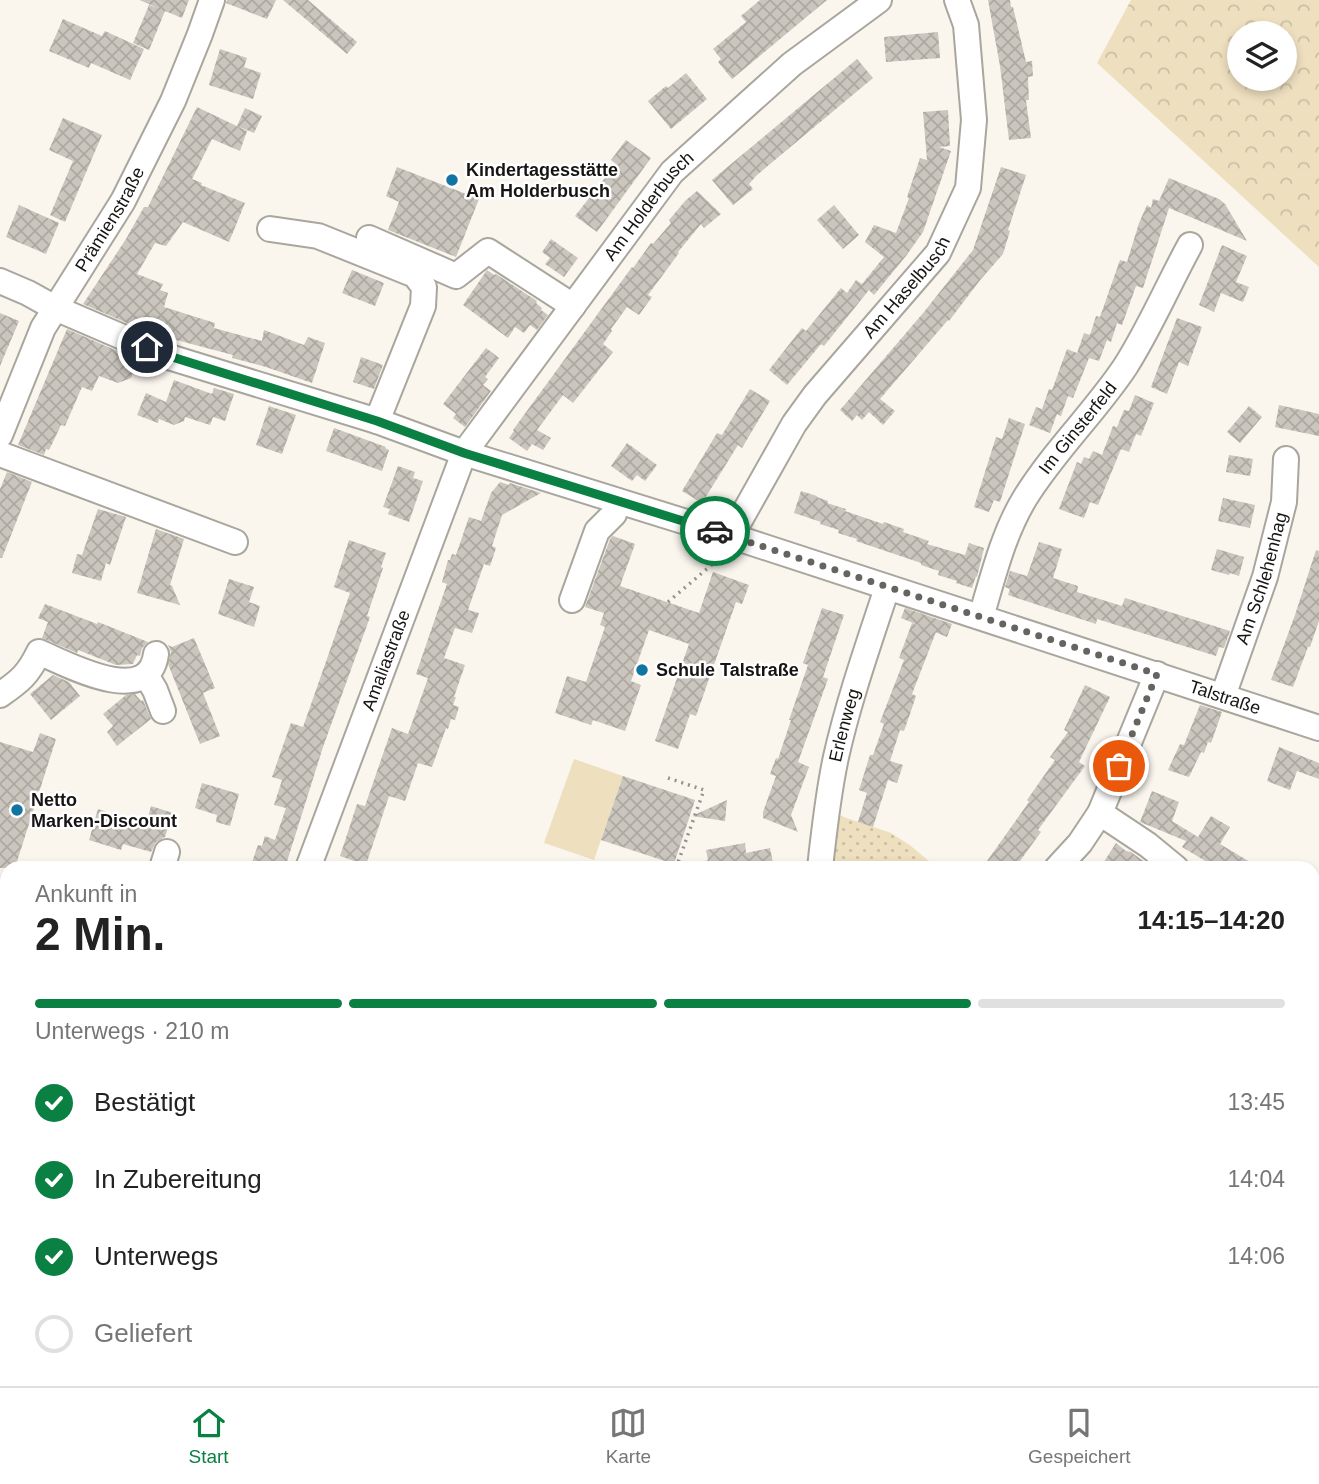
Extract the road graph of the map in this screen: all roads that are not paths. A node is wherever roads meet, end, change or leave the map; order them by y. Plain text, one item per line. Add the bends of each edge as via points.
1 (212, 0) edge
2 (879, 0) edge
3 (957, 0) edge
4 (270, 229) dead end
5 (369, 237) dead end
6 (1190, 245) dead end
7 (0, 281) edge
8 (573, 306) junction
9 (55, 308) junction
10 (377, 421) junction
11 (0, 435) edge
12 (464, 453) junction
13 (0, 454) edge
14 (1286, 459) dead end
15 (617, 501) junction
16 (731, 536) junction
17 (235, 542) dead end
18 (887, 587) junction
19 (572, 600) dead end
20 (981, 617) junction
21 (1157, 674) junction
22 (0, 695) edge
23 (1223, 696) junction
24 (163, 711) dead end
25 (1319, 728) edge
26 (1100, 813) junction
27 (311, 861) edge
28 (821, 861) edge
29 (1063, 861) edge
30 (1167, 861) edge

1 - 9 street, Prämienstraße via 173,101 123,201
2 - 8 street, Am Holderbusch via 792,64 672,172
3 - 16 street, Am Haselbusch via 966,25 974,120 968,188 938,253 815,395
4 - 10 street via 318,236 415,275 424,287 423,306
5 - 8 street via 456,276 488,251
6 - 20 street, Im Ginsterfeld via 1123,369 1025,499 1000,553
7 - 9 street, Talstraße
8 - 12 street, Am Holderbusch
9 - 10 street, Talstraße via 169,356
9 - 11 street, Prämienstraße
10 - 12 street, Talstraße
12 - 15 street, Talstraße
12 - 27 street, Amaliastraße
13 - 17 street
14 - 23 street, Am Schlehenhag via 1284,502 1268,564
15 - 16 street, Talstraße
15 - 19 street via 614,514 597,531
16 - 18 street, Talstraße
18 - 20 street, Talstraße
18 - 28 street, Erlenweg via 836,756
20 - 21 street, Talstraße
21 - 23 street, Talstraße
21 - 26 street
22 - 24 street via 32,668 38,652 105,679 125,682 136,680 151,665
23 - 25 street, Talstraße
26 - 29 street
26 - 30 street

